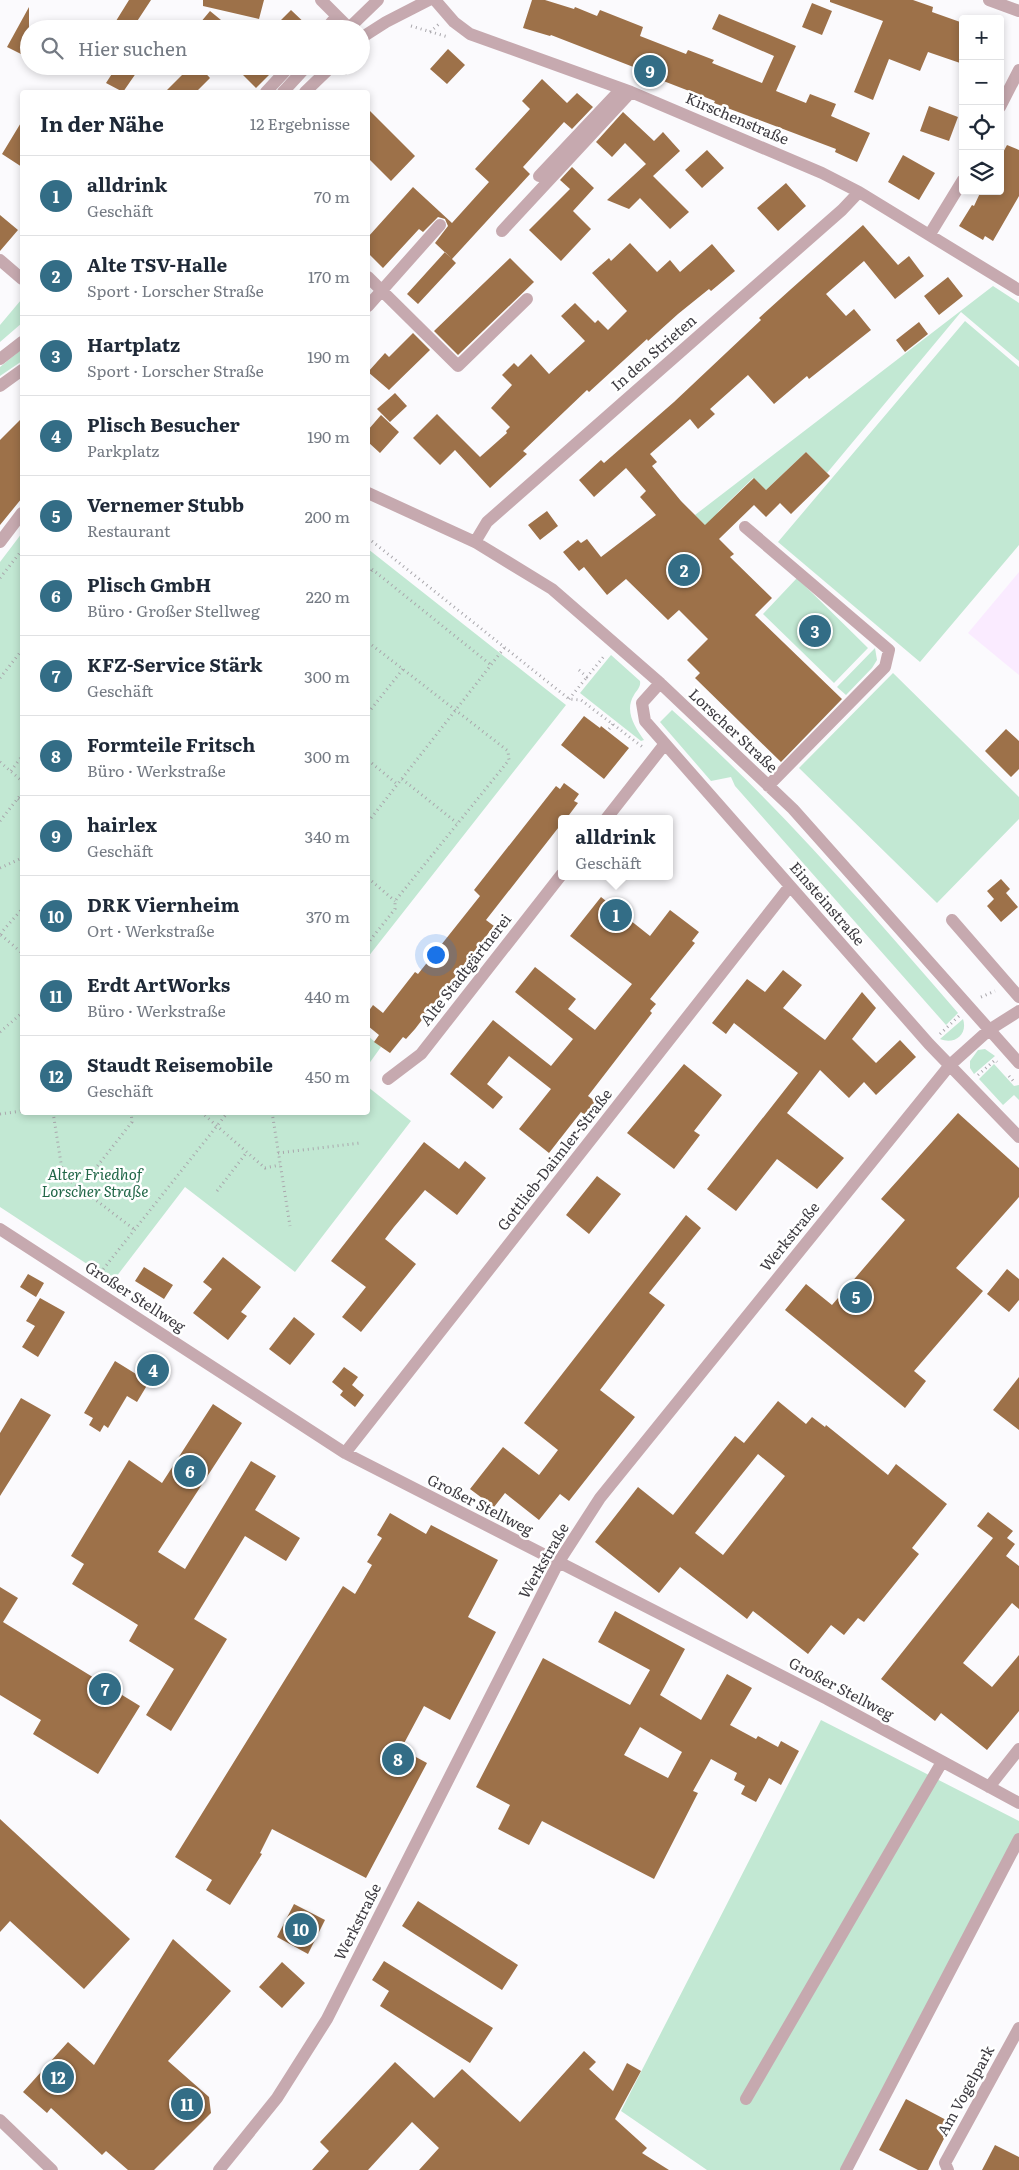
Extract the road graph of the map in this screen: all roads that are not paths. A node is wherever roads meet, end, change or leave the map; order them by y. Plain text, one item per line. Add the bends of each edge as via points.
1 (321, 0) edge
2 (378, 0) edge
3 (429, 0) edge
4 (435, 0) edge
5 (989, 0) edge
6 (1019, 11) edge
7 (337, 16) junction
8 (334, 20) edge
9 (341, 20) edge
10 (357, 20) edge
11 (370, 32) edge
12 (1019, 70) edge
13 (282, 75) edge
14 (299, 75) edge
15 (323, 75) edge
16 (268, 90) edge
17 (285, 90) edge
18 (307, 90) edge
19 (626, 91) junction
20 (1001, 105) edge
21 (539, 176) dead end
22 (959, 187) edge
23 (859, 192) junction
24 (440, 225) dead end
25 (502, 231) dead end
26 (930, 234) junction
27 (0, 260) edge
28 (20, 277) edge
29 (370, 279) edge
30 (381, 290) junction
31 (1019, 290) edge
32 (527, 299) dead end
33 (370, 304) edge
34 (20, 344) edge
35 (0, 359) edge
36 (20, 371) edge
37 (0, 386) edge
38 (370, 494) edge
39 (20, 516) edge
40 (745, 527) dead end
41 (0, 542) edge
42 (475, 542) junction
43 (660, 683) junction
44 (664, 745) junction
45 (768, 786) junction
46 (609, 815) edge
47 (558, 879) edge
48 (790, 886) junction
49 (952, 920) dead end
50 (1019, 997) edge
51 (1019, 1011) edge
52 (989, 1030) junction
53 (1019, 1064) edge
54 (950, 1065) junction
55 (388, 1079) dead end
56 (1019, 1137) edge
57 (0, 1229) edge
58 (345, 1453) junction
59 (558, 1563) junction
60 (1019, 1749) edge
61 (942, 1762) junction
62 (989, 1787) junction
63 (1019, 1802) edge
64 (1019, 1839) edge
65 (1019, 2028) edge
66 (746, 2099) dead end
67 (0, 2120) edge
68 (52, 2170) edge
69 (219, 2170) edge
70 (846, 2170) edge
71 (948, 2170) edge

1 - 7 street
2 - 10 street
3 - 11 street
4 - 19 street, Kirschenstraße via 454,22 470,34
5 - 6 street
7 - 8 street
7 - 9 street
12 - 20 street
13 - 16 street
14 - 17 street
15 - 18 street
19 - 21 street
19 - 23 street, Kirschenstraße via 822,173
19 - 25 street
22 - 26 street
23 - 26 street, Kirschenstraße
23 - 42 street, In den Strieten via 487,522
24 - 30 street
26 - 31 street, Kirschenstraße
27 - 28 street
29 - 30 street
30 - 32 street via 458,366
30 - 33 street
34 - 35 street
36 - 37 street
38 - 42 street, Lorscher Straße
39 - 41 street
40 - 45 street via 888,650 885,667
42 - 43 street, Lorscher Straße via 552,589
43 - 44 street, Einsteinstraße via 642,703 644,721
43 - 45 street, Lorscher Straße
44 - 46 street
44 - 48 street, Einsteinstraße
45 - 52 street, Lorscher Straße via 793,809
47 - 55 street, Alte Stadtgärtnerei via 420,1054
48 - 54 street, Einsteinstraße
48 - 58 street, Gottlieb-Daimler-Straße
49 - 50 street
51 - 52 street, Werkstraße
52 - 53 street, Lorscher Straße
52 - 54 street, Werkstraße
54 - 56 street, Einsteinstraße
54 - 59 street, Werkstraße via 600,1498
57 - 58 street, Großer Stellweg
58 - 59 street, Großer Stellweg
59 - 61 street, Großer Stellweg via 827,1699
59 - 69 street, Werkstraße via 327,2018 277,2098
60 - 62 street
61 - 62 street, Großer Stellweg
61 - 66 street
62 - 63 street, Großer Stellweg
64 - 70 street
65 - 71 street, Am Vogelpark via 945,2163
67 - 68 street

